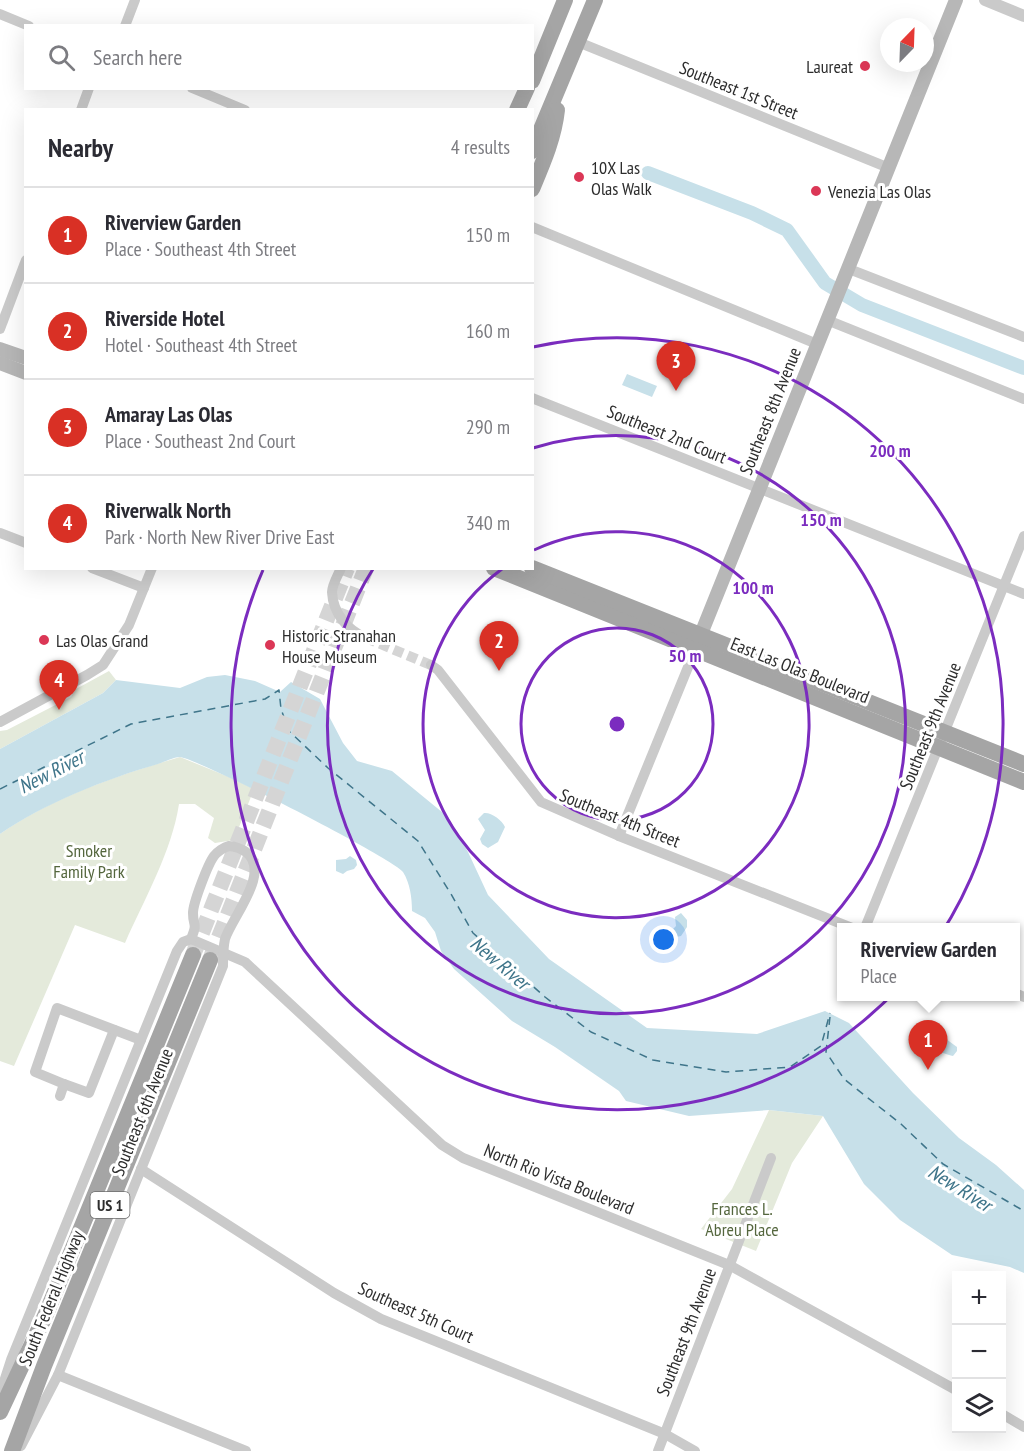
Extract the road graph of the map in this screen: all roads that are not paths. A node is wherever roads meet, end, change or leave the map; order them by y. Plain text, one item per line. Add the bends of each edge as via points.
1 (135, 0) edge
2 (565, 0) edge
3 (595, 0) edge
4 (956, 0) edge
5 (993, 1) edge
6 (0, 14) edge
7 (1024, 16) edge
8 (24, 24) edge
9 (126, 24) edge
10 (578, 42) junction
11 (534, 76) edge
12 (561, 84) junction
13 (88, 90) edge
14 (197, 90) edge
15 (528, 90) edge
16 (529, 90) edge
17 (82, 108) edge
18 (240, 108) edge
19 (518, 108) edge
20 (524, 108) edge
21 (534, 146) edge
22 (889, 168) junction
23 (534, 184) edge
24 (534, 228) edge
25 (24, 265) edge
26 (847, 273) junction
27 (827, 320) junction
28 (0, 329) edge
29 (1024, 337) edge
30 (817, 344) junction
31 (0, 349) edge
32 (24, 357) edge
33 (0, 363) edge
34 (24, 372) edge
35 (534, 399) edge
36 (1024, 399) edge
37 (759, 488) junction
38 (0, 533) edge
39 (1024, 536) edge
40 (24, 542) edge
41 (534, 569) edge
42 (97, 570) edge
43 (151, 570) edge
44 (340, 570) edge
45 (500, 570) edge
46 (1004, 585) junction
47 (144, 588) junction
48 (1024, 594) edge
49 (366, 638) tunnel mouth
50 (698, 642) junction
51 (431, 665) tunnel mouth
52 (0, 722) edge
53 (942, 740) junction
54 (1024, 764) edge
55 (1024, 782) edge
56 (619, 836) junction
57 (842, 923) edge
58 (867, 923) edge
59 (192, 947) junction
60 (216, 955) junction
61 (114, 1030) junction
62 (141, 1040) junction
63 (64, 1084) junction
64 (60, 1096) dead end
65 (771, 1158) dead end
66 (141, 1169) junction
67 (729, 1265) junction
68 (5, 1358) edge
69 (58, 1375) junction
70 (952, 1387) edge
71 (0, 1394) edge
72 (0, 1412) edge
73 (1006, 1416) edge
74 (1024, 1427) edge
75 (665, 1434) junction
76 (12, 1451) edge
77 (18, 1451) edge
78 (246, 1451) edge
79 (658, 1451) edge
80 (696, 1451) edge

1 - 9 street
2 - 11 main road
3 - 10 main road
4 - 22 main road, Southeast 8th Avenue
5 - 7 street
6 - 8 street
10 - 12 main road
10 - 22 street, Southeast 1st Street
12 - 21 main road
12 - 23 main road via 556,124
13 - 17 street
14 - 18 street
15 - 19 main road
16 - 20 main road
22 - 26 main road, Southeast 8th Avenue
24 - 30 street
25 - 28 street
26 - 27 main road, Southeast 8th Avenue
26 - 29 street
27 - 30 main road, Southeast 8th Avenue
27 - 36 street
30 - 37 main road, Southeast 8th Avenue
31 - 32 main road
33 - 34 main road
35 - 37 street, Southeast 2nd Court
37 - 46 street, Southeast 2nd Court
37 - 50 main road, Southeast 8th Avenue
38 - 40 street
39 - 46 street, Southeast 9th Avenue
41 - 50 main road, East Las Olas Boulevard
42 - 47 street
43 - 47 street
44 - 49 street via 332,590 340,617 347,627
45 - 50 main road, East Las Olas Boulevard
46 - 48 street, Southeast 2nd Court
46 - 53 street, Southeast 9th Avenue
47 - 52 street via 129,625 103,665
50 - 53 main road, East Las Olas Boulevard
50 - 56 street, Southeast 8th Avenue
51 - 56 street, Southeast 4th Street via 541,802
53 - 54 main road, East Las Olas Boulevard
53 - 55 main road, East Las Olas Boulevard
53 - 58 street, Southeast 9th Avenue
56 - 57 street, Southeast 4th Street
59 - 60 street, North Rio Vista Boulevard
59 - 60 street, Southeast 6th Avenue via 196,927 192,914 214,856 230,846 243,849 255,861 256,872 242,908
59 - 62 street, Southeast 6th Avenue via 183,942 177,951
59 - 72 main road, South Federal Highway / US 1 via 50,1305
60 - 66 street, Southeast 6th Avenue via 223,966
60 - 67 street, North Rio Vista Boulevard via 245,962 442,1145 463,1158
60 - 76 main road, South Federal Highway / US 1 via 62,1320
61 - 62 street
61 - 63 street via 89,1093
61 - 63 street via 57,1008 35,1072
62 - 68 street, Southeast 6th Avenue
63 - 64 street
65 - 67 street, Southeast 9th Avenue
66 - 69 street, Southeast 6th Avenue
66 - 75 street, Southeast 5th Court via 381,1319
67 - 70 street, North Rio Vista Boulevard
67 - 75 street, Southeast 9th Avenue
68 - 71 street, Southeast 6th Avenue
69 - 77 street, Southeast 6th Avenue
69 - 78 street
73 - 74 street
75 - 79 street, Southeast 9th Avenue
75 - 80 street, Southeast 5th Court

